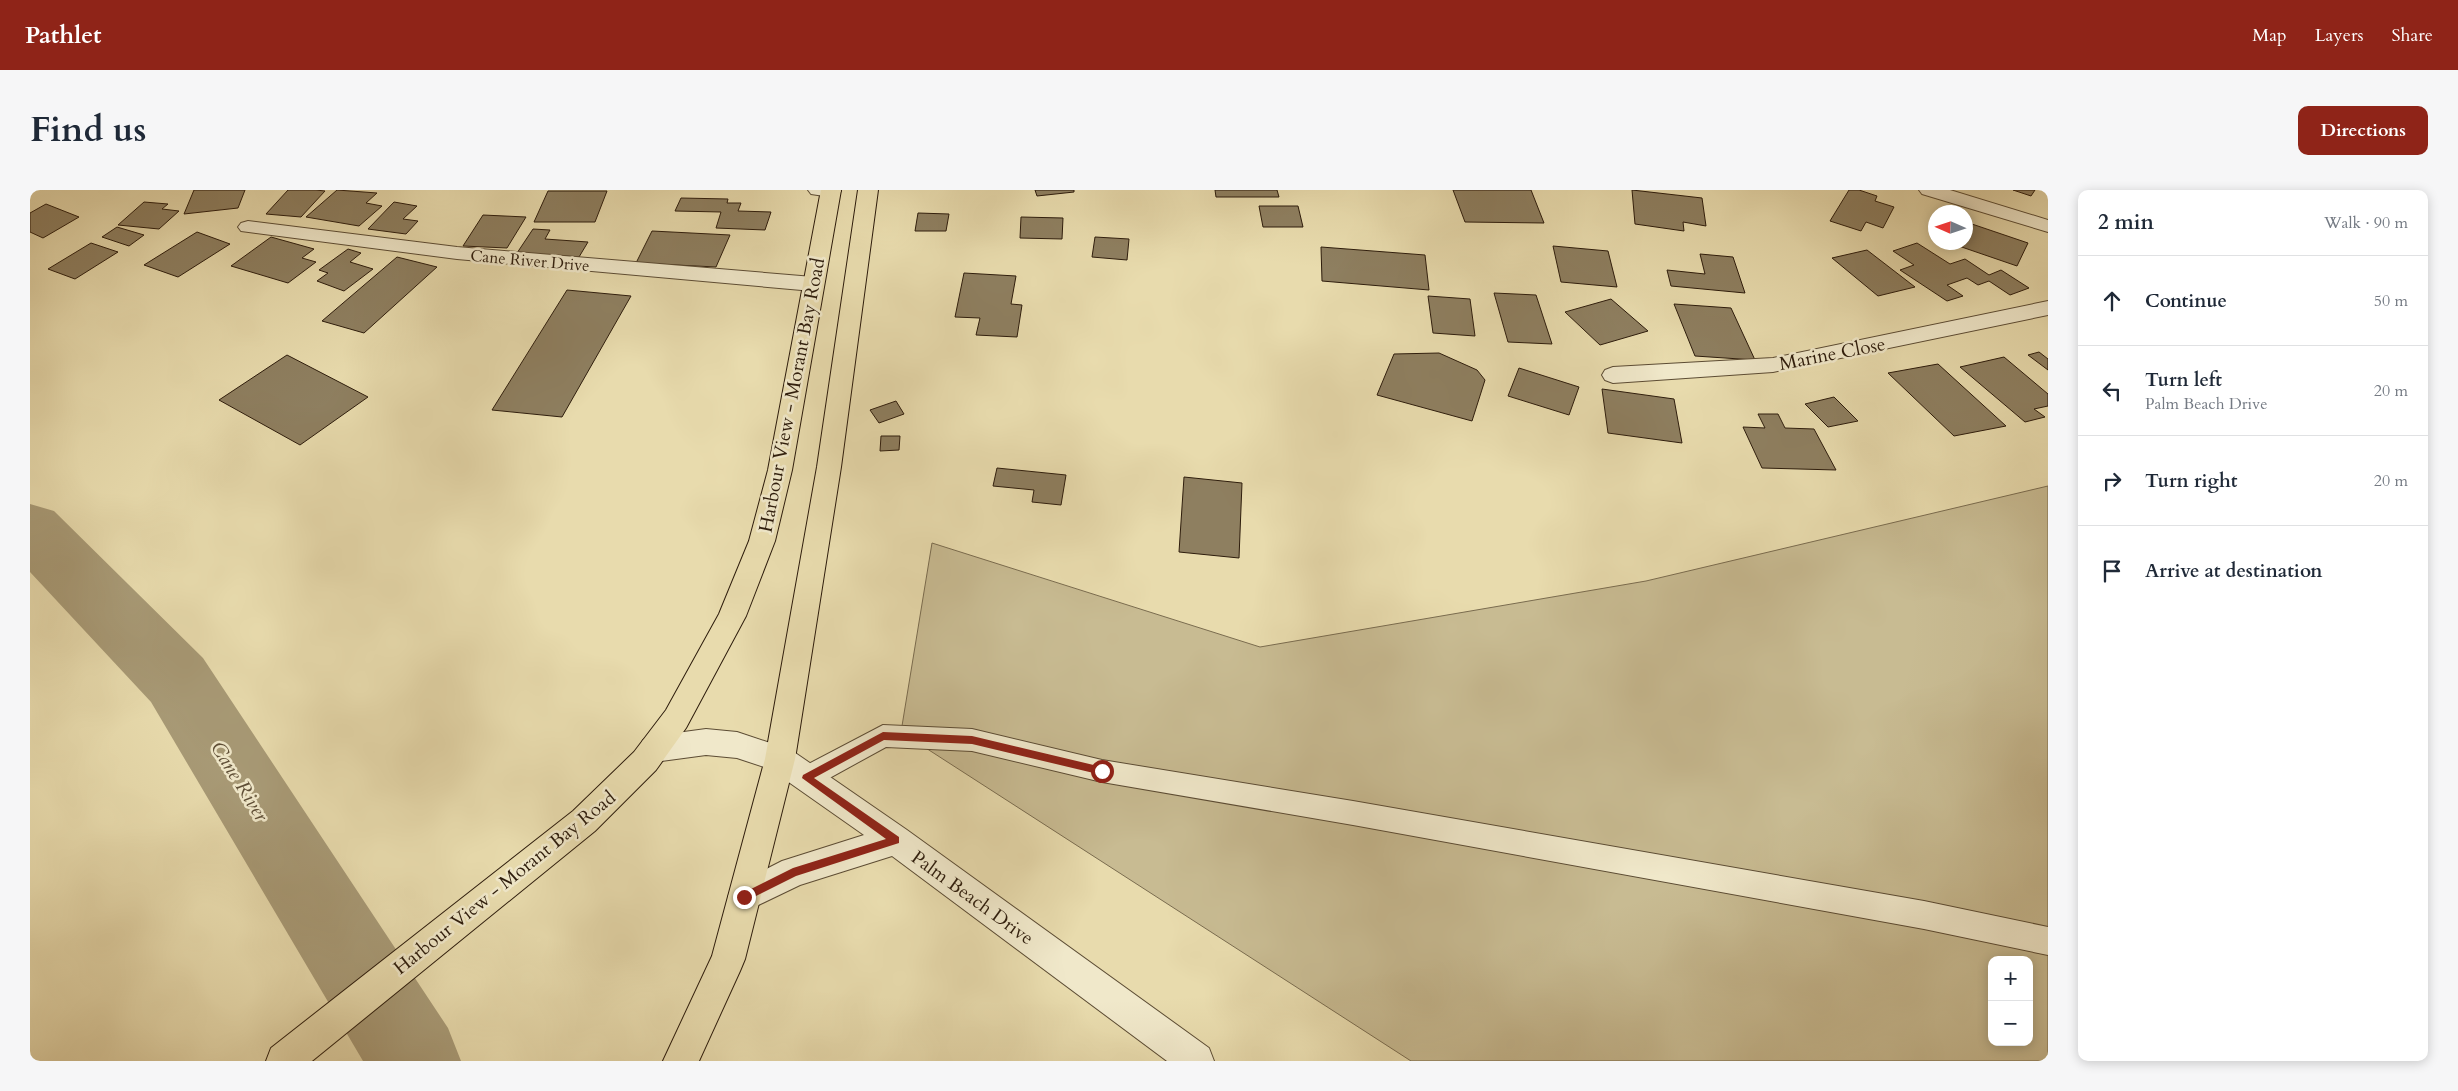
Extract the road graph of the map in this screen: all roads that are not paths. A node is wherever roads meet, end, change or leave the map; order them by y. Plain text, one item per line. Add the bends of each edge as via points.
1 (818, 190) edge
2 (831, 190) edge
3 (868, 190) edge
4 (1929, 190) edge
5 (2048, 226) edge
6 (248, 227) dead end
7 (813, 284) junction
8 (2048, 308) edge
9 (1612, 375) dead end
10 (654, 749) junction
11 (780, 759) junction
12 (806, 778) junction
13 (896, 840) junction
14 (744, 897) junction
15 (2048, 941) edge
16 (284, 1061) edge
17 (681, 1061) edge
18 (1196, 1061) edge

1 - 2 street
2 - 7 highway, Harbour View - Morant Bay Road
3 - 11 highway, Harbour View - Morant Bay Road via 829,467
4 - 5 street
6 - 7 street, Cane River Drive via 457,253
7 - 10 highway, Harbour View - Morant Bay Road via 780,470 762,541 732,616 676,719
8 - 9 street, Marine Close via 1773,365
10 - 11 street, Palm Beach Drive via 706,742 737,745
10 - 16 highway, Harbour View - Morant Bay Road via 619,789 584,821
11 - 12 street, Palm Beach Drive
11 - 14 highway, Harbour View - Morant Bay Road
12 - 13 street, Palm Beach Drive
12 - 15 lane via 883,736 972,740 1102,771 1924,915
13 - 14 street via 793,872
13 - 18 street, Palm Beach Drive
14 - 17 highway, Harbour View - Morant Bay Road via 728,959

